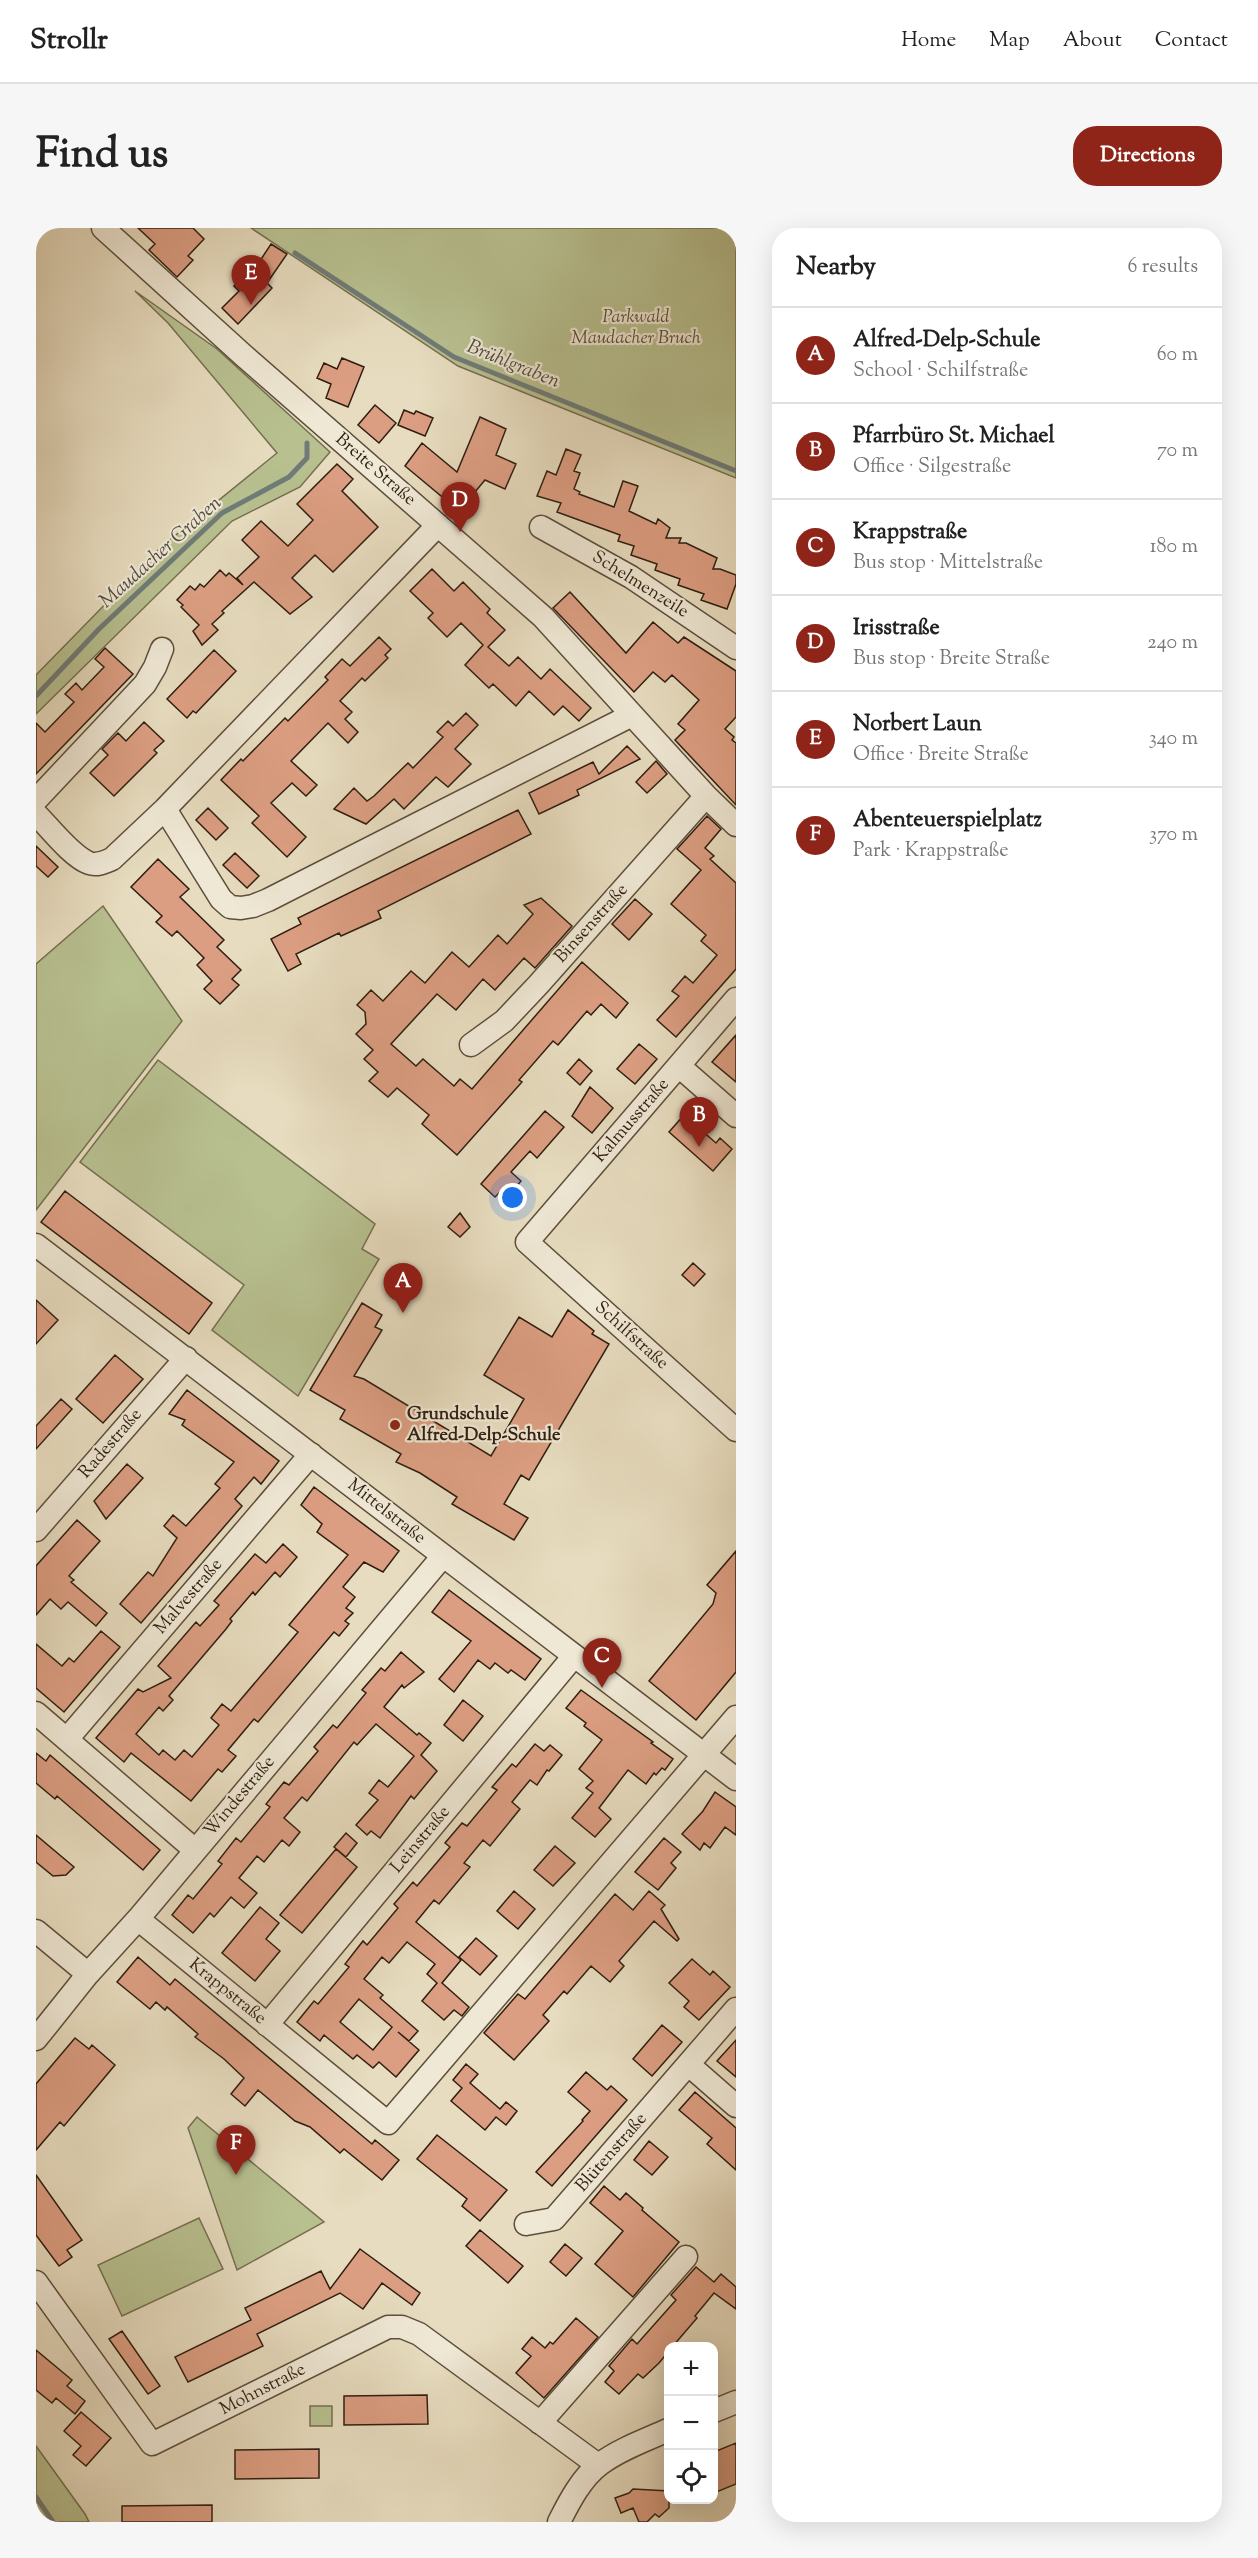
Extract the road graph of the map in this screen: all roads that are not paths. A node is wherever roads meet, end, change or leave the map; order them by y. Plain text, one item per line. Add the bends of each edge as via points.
1 (103, 228) edge
2 (438, 525) junction
3 (542, 527) dead end
4 (162, 648) dead end
5 (736, 648) edge
6 (632, 715) junction
7 (706, 796) junction
8 (36, 800) edge
9 (165, 809) junction
10 (36, 814) edge
11 (736, 825) edge
12 (736, 999) edge
13 (471, 1045) dead end
14 (679, 1066) junction
15 (736, 1116) edge
16 (527, 1242) joint
17 (38, 1251) edge
18 (186, 1358) junction
19 (736, 1430) edge
20 (311, 1454) junction
21 (36, 1530) edge
22 (443, 1556) junction
23 (574, 1656) junction
24 (36, 1713) edge
25 (736, 1717) edge
26 (67, 1739) junction
27 (704, 1756) junction
28 (736, 1779) edge
29 (195, 1850) junction
30 (138, 1919) junction
31 (36, 1931) edge
32 (88, 1974) junction
33 (736, 2009) edge
34 (267, 2025) junction
35 (36, 2039) edge
36 (688, 2065) junction
37 (736, 2106) edge
38 (526, 2224) dead end
39 (686, 2257) dead end
40 (36, 2282) edge
41 (736, 2402) edge
42 (718, 2409) edge
43 (540, 2423) junction
44 (664, 2432) edge
45 (598, 2465) junction
46 (560, 2522) edge

1 - 2 street, Breite Straße
2 - 6 street, Breite Straße via 543,617
2 - 9 street
3 - 5 street, Schelmenzeile via 631,577
4 - 8 street via 145,684
6 - 7 street, Breite Straße
6 - 9 street via 253,906 230,907 221,899
7 - 11 street, Breite Straße
7 - 13 street, Binsenstraße via 538,985 504,1021
9 - 10 street via 112,859 90,864
12 - 14 street, Kalmusstraße
14 - 15 street
14 - 16 street, Kalmusstraße
16 - 19 street, Schilfstraße
17 - 18 street, Mittelstraße
18 - 20 street, Mittelstraße
18 - 21 street, Radestraße
20 - 22 street, Mittelstraße
20 - 26 street, Malvestraße
22 - 23 street, Mittelstraße
22 - 29 street, Windestraße
23 - 27 street, Mittelstraße
23 - 34 street, Leinstraße
24 - 26 street
25 - 27 street
26 - 29 street
27 - 28 street, Mittelstraße
27 - 34 street, Krappstraße via 388,2123
29 - 30 street, Windestraße
30 - 32 street, Windestraße
30 - 34 street, Krappstraße
31 - 32 street
32 - 35 street, Windestraße
33 - 36 street, Blütenstraße
36 - 37 street
36 - 38 street, Blütenstraße via 554,2219
39 - 43 street
40 - 43 street, Mohnstraße via 152,2444 388,2327 402,2327 419,2334
41 - 42 street
43 - 45 street, Mohnstraße
44 - 45 street
45 - 46 street via 572,2497

